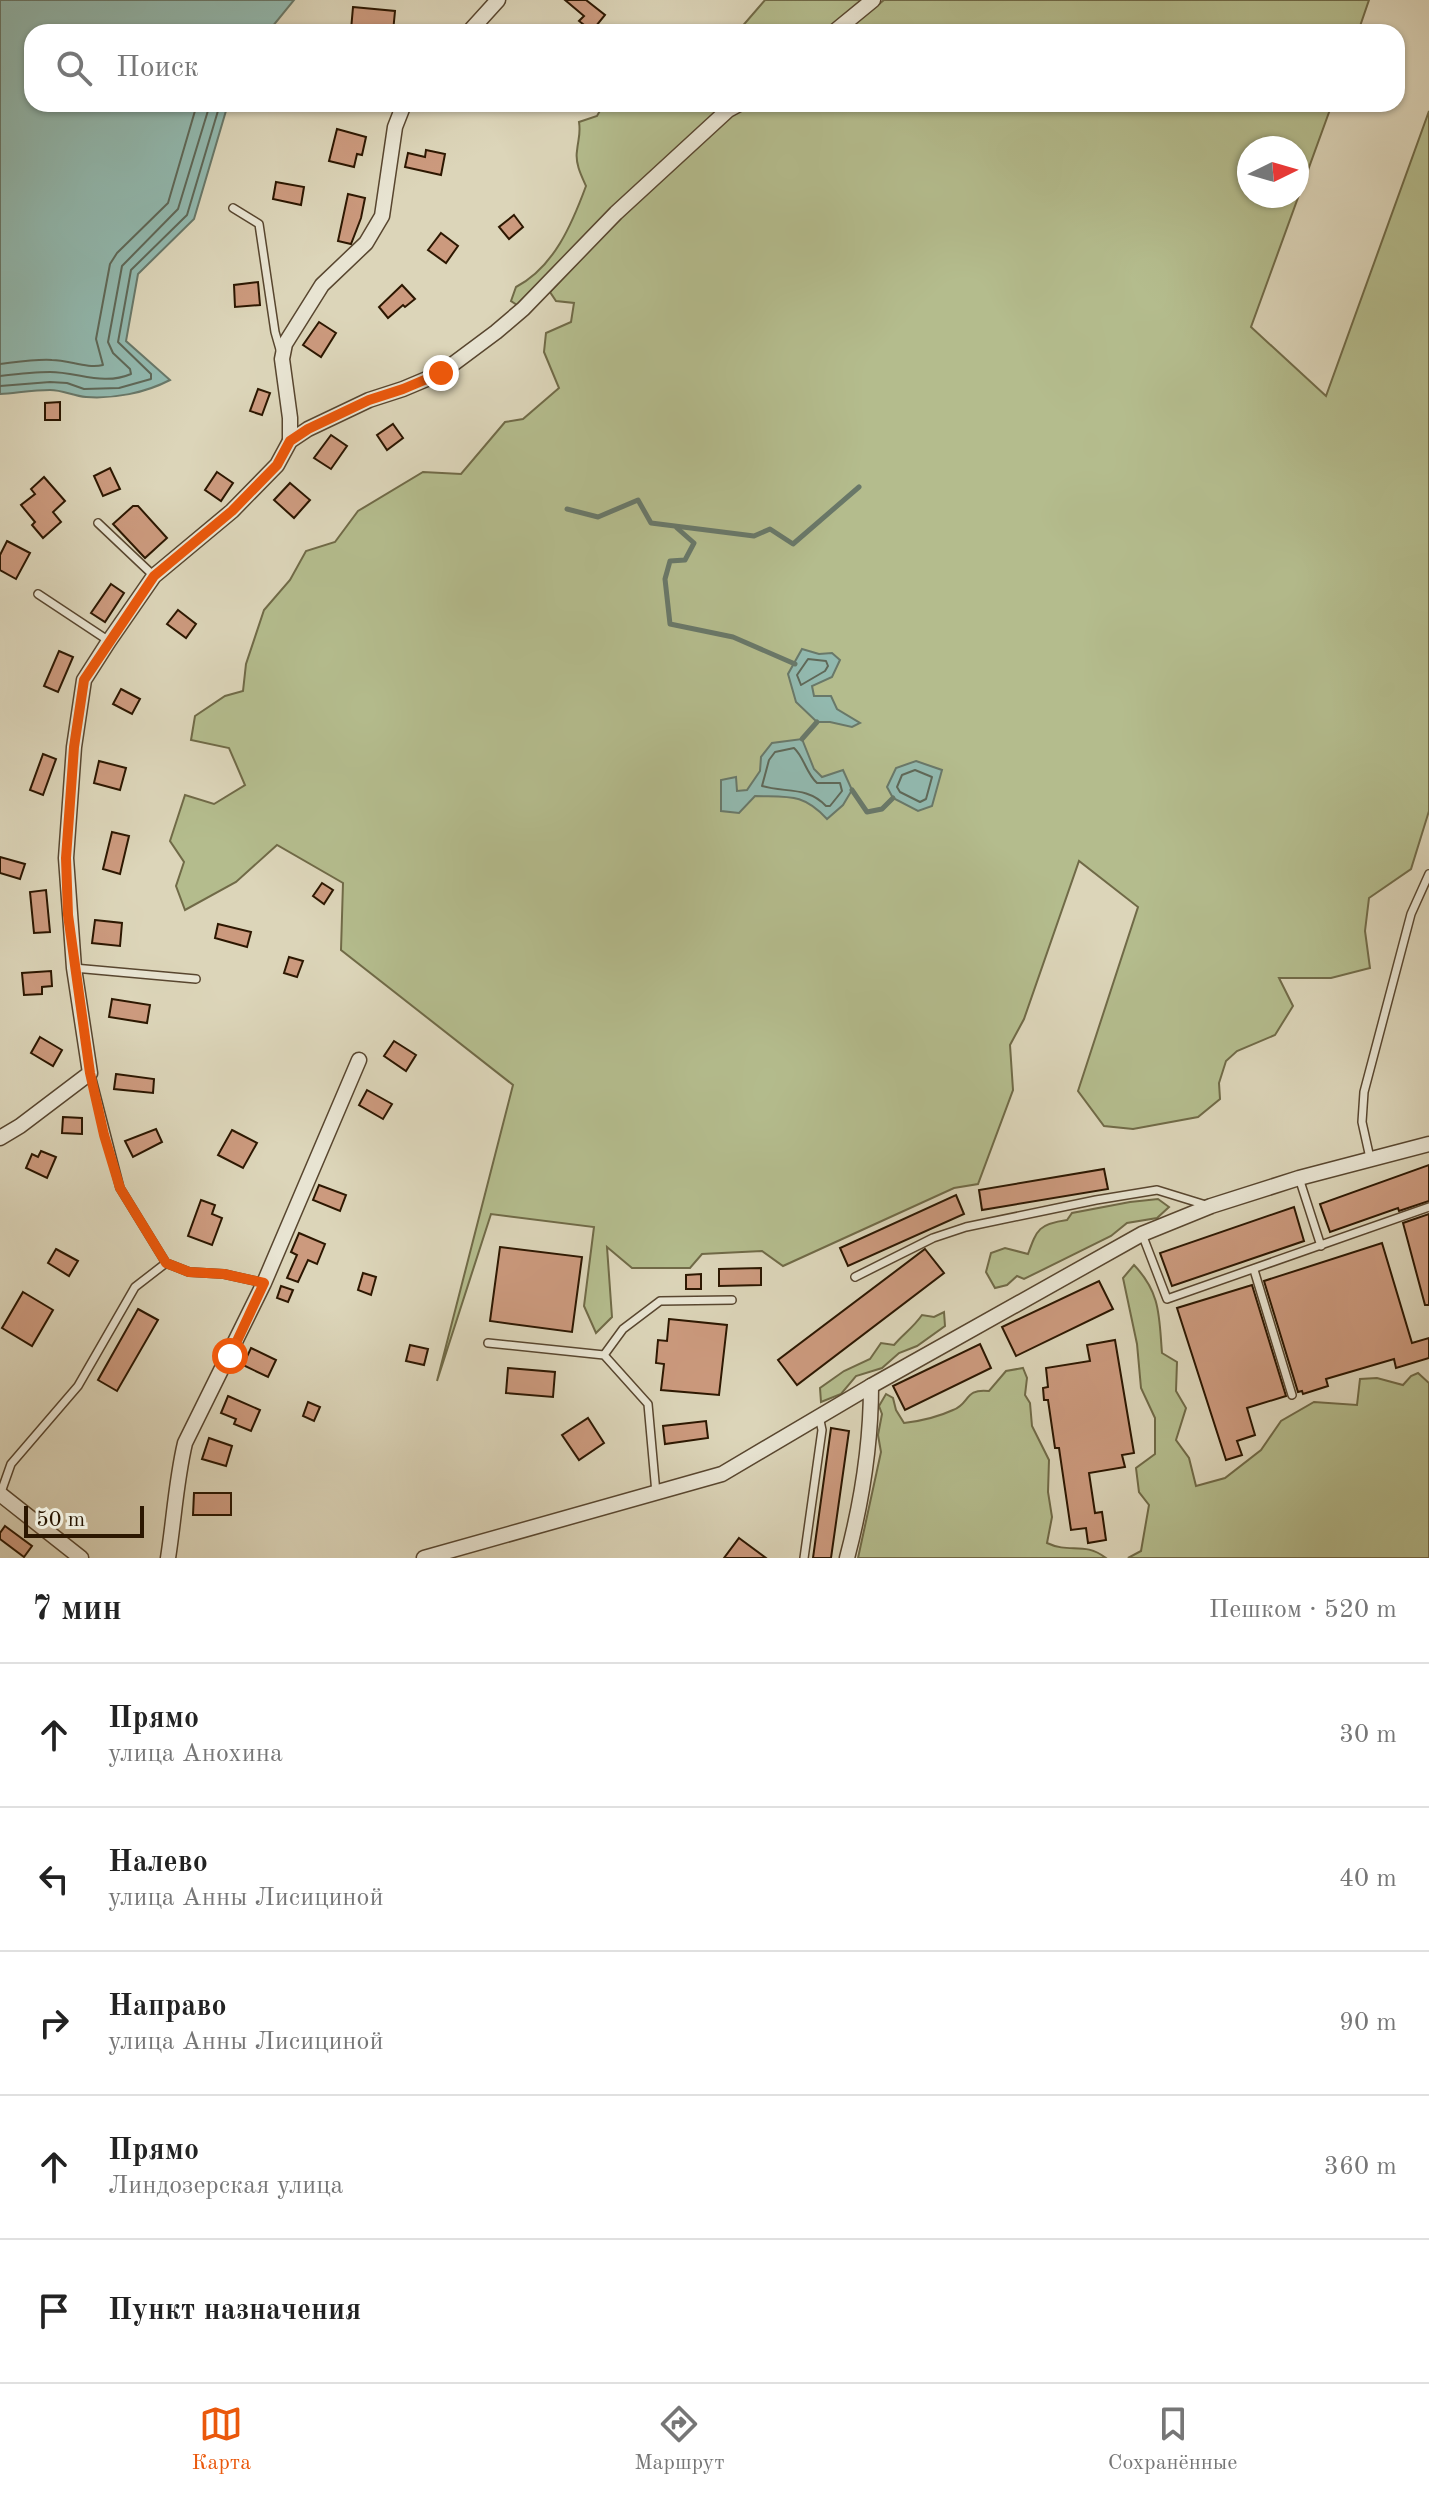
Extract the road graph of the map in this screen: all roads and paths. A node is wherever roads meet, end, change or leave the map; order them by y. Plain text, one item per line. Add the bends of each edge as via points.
1 (498, 0) edge
2 (873, 0) edge
3 (476, 24) edge
4 (844, 24) edge
5 (401, 112) edge
6 (726, 112) edge
7 (233, 208) dead end
8 (282, 359) junction
9 (290, 441) junction
10 (98, 523) dead end
11 (154, 576) junction
12 (38, 594) dead end
13 (109, 641) junction
14 (1429, 874) edge
15 (74, 968) junction
16 (196, 979) dead end
17 (359, 1060) dead end
18 (90, 1073) junction
19 (0, 1138) edge
20 (1429, 1144) edge
21 (1370, 1158) junction
22 (1299, 1178) junction
23 (1211, 1206) junction
24 (1429, 1207) edge
25 (1142, 1234) junction
26 (1321, 1246) junction
27 (166, 1263) junction
28 (1254, 1270) junction
29 (855, 1277) dead end
30 (264, 1283) junction
31 (732, 1300) dead end
32 (488, 1343) dead end
33 (604, 1355) junction
34 (871, 1386) junction
35 (1292, 1395) dead end
36 (819, 1416) junction
37 (656, 1493) junction
38 (0, 1494) edge
39 (81, 1558) edge
40 (168, 1558) edge
41 (424, 1558) edge
42 (804, 1558) edge
43 (847, 1558) edge

1 - 3 street
2 - 4 street
5 - 8 street via 382,216 366,243 322,285 285,344
6 - 9 street via 496,332 441,373 369,400
7 - 8 lane via 259,224
8 - 9 street
9 - 11 street via 277,465 232,511
10 - 11 lane
11 - 13 street
12 - 13 lane
13 - 15 street via 84,680 74,747 66,858
14 - 21 lane via 1411,914 1364,1092 1362,1122
15 - 16 lane
15 - 18 street
17 - 30 street
18 - 19 street
18 - 27 lane via 120,1188
20 - 21 street
21 - 22 street
22 - 23 street
22 - 26 lane
23 - 25 street
23 - 29 lane via 1157,1190 1096,1200 966,1227
24 - 26 lane
25 - 28 lane via 1167,1299
25 - 34 street
26 - 28 lane
27 - 30 lane via 189,1272
27 - 38 lane via 135,1287 78,1386 11,1464
28 - 35 lane
30 - 40 street via 185,1443
31 - 33 lane via 660,1301 623,1329
32 - 33 lane
33 - 37 lane via 648,1404
34 - 36 street
34 - 43 street via 861,1506
36 - 37 street via 722,1474
36 - 42 lane via 822,1430
37 - 41 street
38 - 39 street

